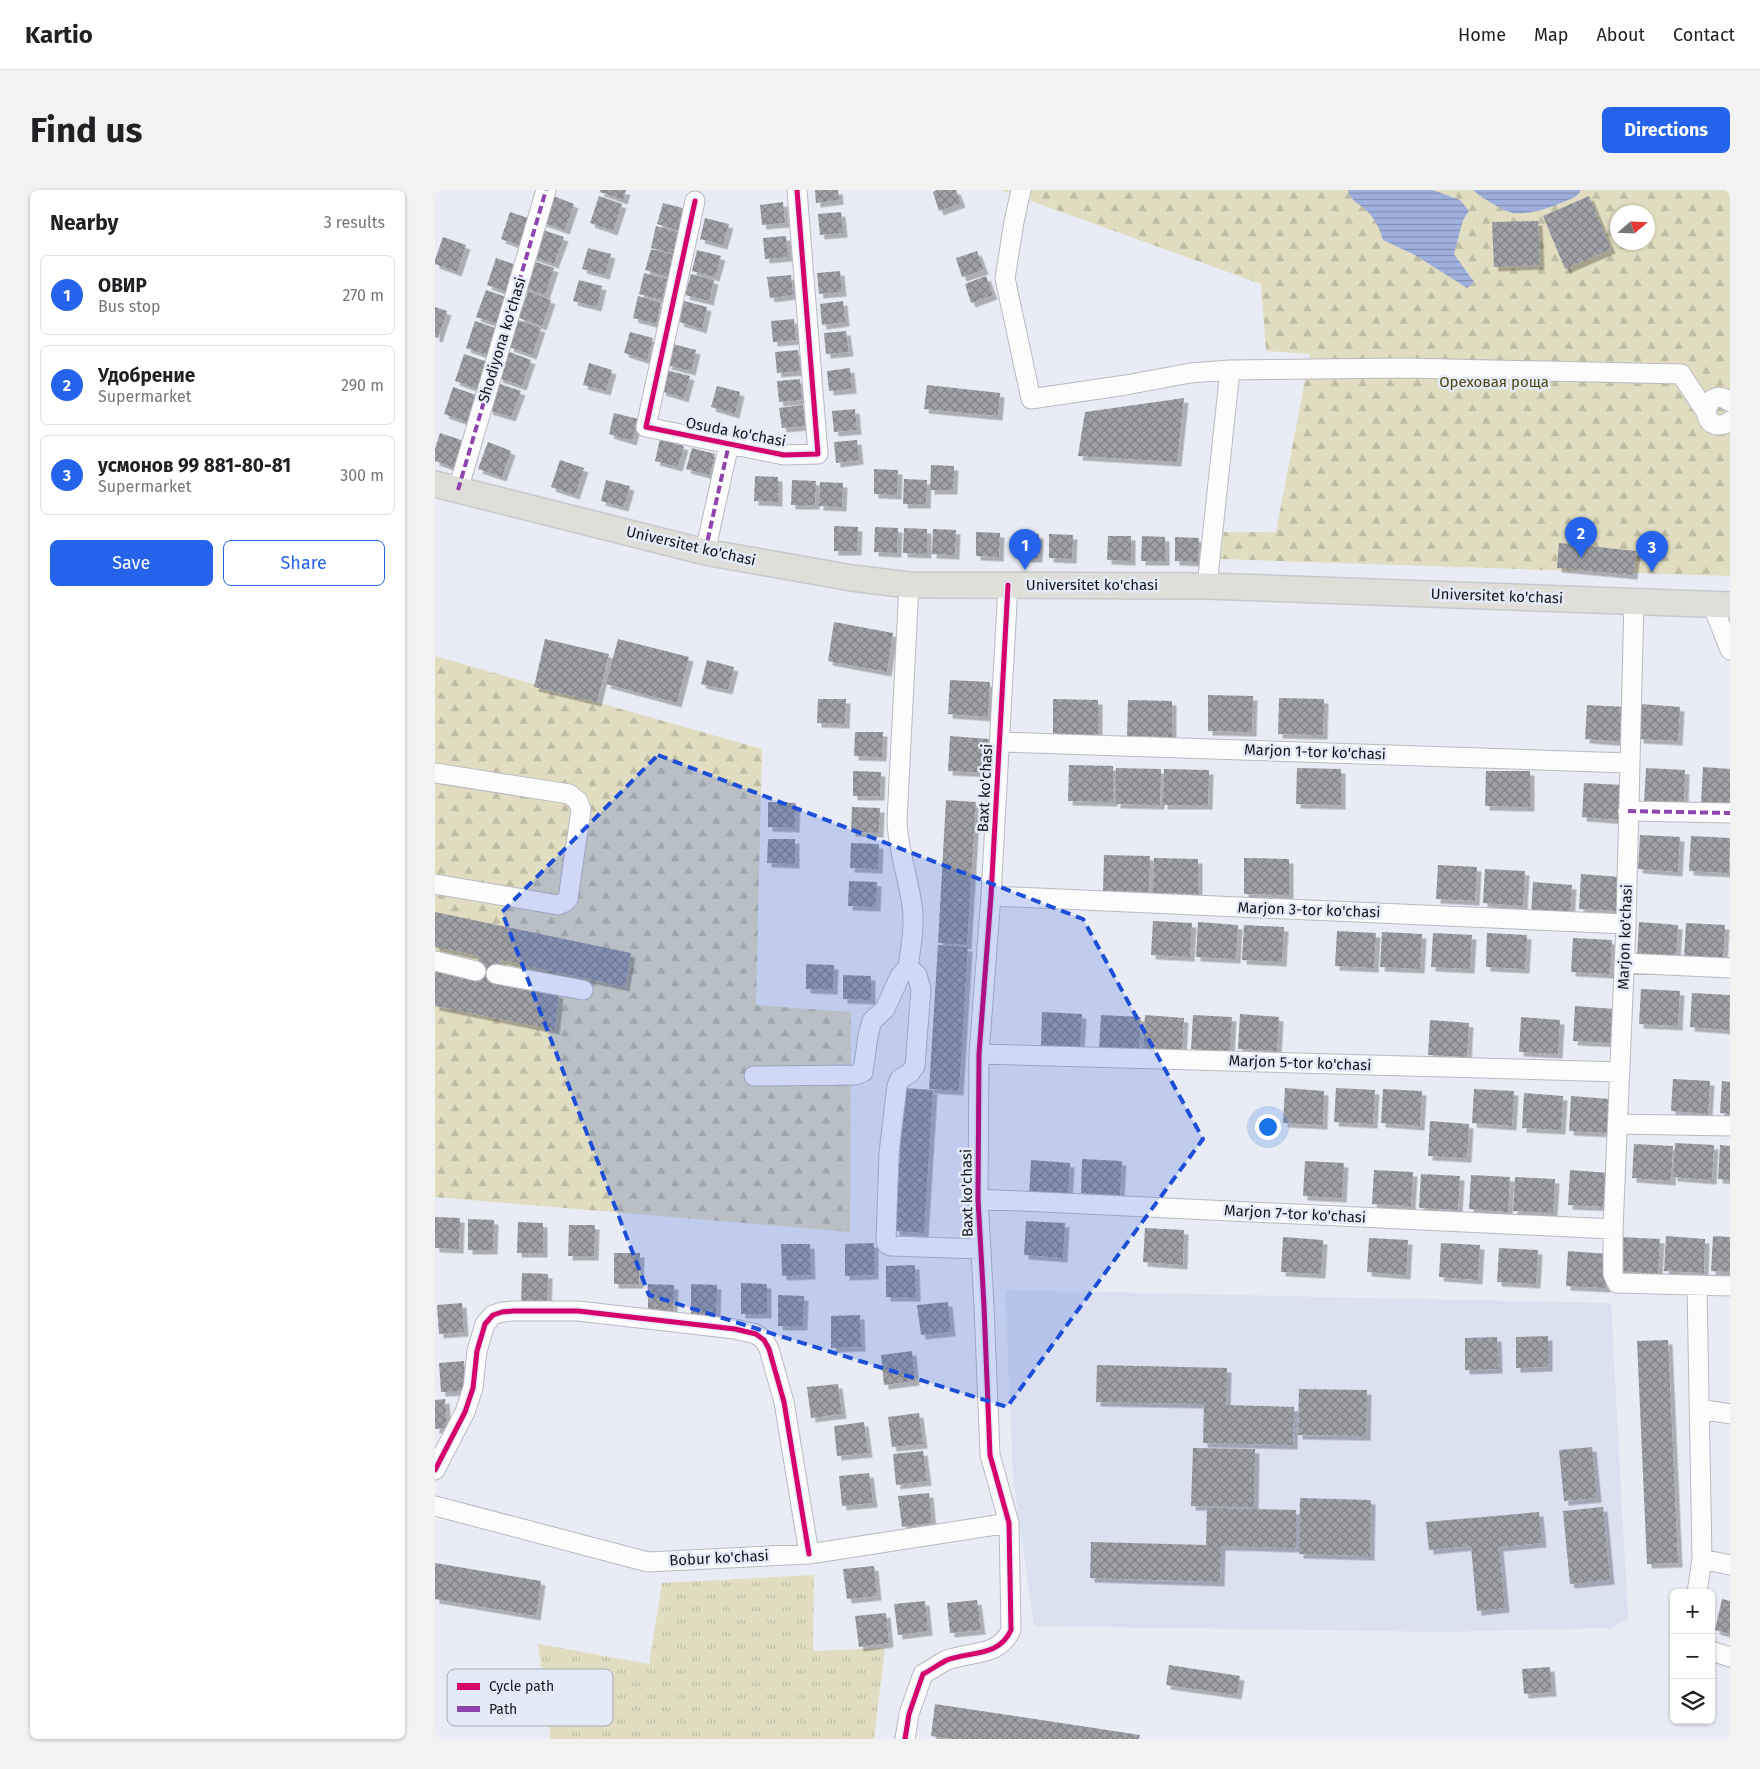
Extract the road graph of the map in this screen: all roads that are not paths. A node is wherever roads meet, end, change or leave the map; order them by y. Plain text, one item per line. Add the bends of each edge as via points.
1 (546, 190) edge
2 (797, 190) edge
3 (1021, 190) edge
4 (695, 200) dead end
5 (1229, 370) junction
6 (1730, 402) edge
7 (1706, 412) junction
8 (1730, 421) edge
9 (729, 444) junction
10 (446, 487) edge
11 (705, 552) junction
12 (909, 585) junction
13 (1008, 585) junction
14 (1207, 586) junction
15 (1634, 601) junction
16 (1721, 605) edge
17 (1730, 650) edge
18 (1000, 742) junction
19 (1629, 763) junction
20 (435, 772) edge
21 (1628, 810) junction
22 (1730, 813) edge
23 (435, 884) edge
24 (991, 896) junction
25 (1626, 924) junction
26 (435, 962) edge
27 (1624, 963) junction
28 (909, 967) junction
29 (1730, 968) edge
30 (476, 971) dead end
31 (496, 974) dead end
32 (583, 990) dead end
33 (979, 1054) junction
34 (1621, 1072) junction
35 (753, 1076) dead end
36 (1618, 1124) junction
37 (1730, 1126) edge
38 (978, 1198) junction
39 (1613, 1229) junction
40 (981, 1249) junction
41 (1697, 1285) junction
42 (1730, 1286) edge
43 (1700, 1409) junction
44 (1730, 1414) edge
45 (435, 1470) edge
46 (435, 1506) edge
47 (1009, 1524) junction
48 (809, 1554) junction
49 (1702, 1559) junction
50 (1730, 1565) edge
51 (1698, 1589) edge
52 (1715, 1652) edge
53 (1730, 1657) edge
54 (905, 1739) edge

1 - 10 street, Shodiyona ko'chasi
2 - 9 street, Osuda ko'chasi via 818,454 784,455
3 - 5 street via 1005,278 1031,399 1190,373
4 - 9 street, Osuda ko'chasi via 646,427
5 - 7 street via 1404,368 1681,374
5 - 14 street
6 - 7 street via 1715,398 1710,401
7 - 8 street via 1715,424
9 - 11 street, Osuda ko'chasi
10 - 11 main road, Universitet ko'chasi
11 - 12 main road, Universitet ko'chasi
12 - 13 main road, Universitet ko'chasi
12 - 28 street via 897,821 913,907
13 - 14 main road, Universitet ko'chasi
13 - 18 street, Baxt ko'chasi
14 - 15 main road, Universitet ko'chasi
15 - 16 main road, Universitet ko'chasi
15 - 19 street, Marjon ko'chasi
16 - 17 street
18 - 19 street, Marjon 1-tor ko'chasi
18 - 24 street, Baxt ko'chasi
19 - 21 street, Marjon ko'chasi
20 - 23 street via 569,794 578,801 581,810 568,899 563,903
21 - 22 street
21 - 25 street, Marjon ko'chasi
24 - 25 street, Marjon 3-tor ko'chasi
24 - 33 street, Baxt ko'chasi
25 - 27 street, Marjon ko'chasi
26 - 30 street
27 - 29 street
27 - 34 street, Marjon ko'chasi
28 - 35 street via 900,976 885,1008 872,1020 863,1072 855,1075
28 - 40 street via 917,975 921,989 915,1066 897,1086 889,1154 887,1244
31 - 32 street
33 - 34 street, Marjon 5-tor ko'chasi
33 - 38 street, Baxt ko'chasi
34 - 36 street, Marjon ko'chasi
36 - 37 street
36 - 39 street, Marjon ko'chasi
38 - 39 street, Marjon 7-tor ko'chasi
38 - 40 street, Baxt ko'chasi
39 - 41 street, Marjon ko'chasi via 1613,1274 1617,1283
40 - 47 street, Baxt ko'chasi via 990,1455
41 - 42 street
41 - 43 street
43 - 44 street
43 - 49 street
45 - 48 street via 465,1412 473,1388 482,1333 493,1315 513,1311 578,1311 735,1329 756,1334 769,1349 784,1402
46 - 48 street, Bobur ko'chasi via 648,1562
47 - 48 street, Bobur ko'chasi
47 - 54 street, Baxt ko'chasi via 1011,1630 1001,1645 947,1660 923,1674 911,1707
49 - 50 street
49 - 51 street
52 - 53 street

